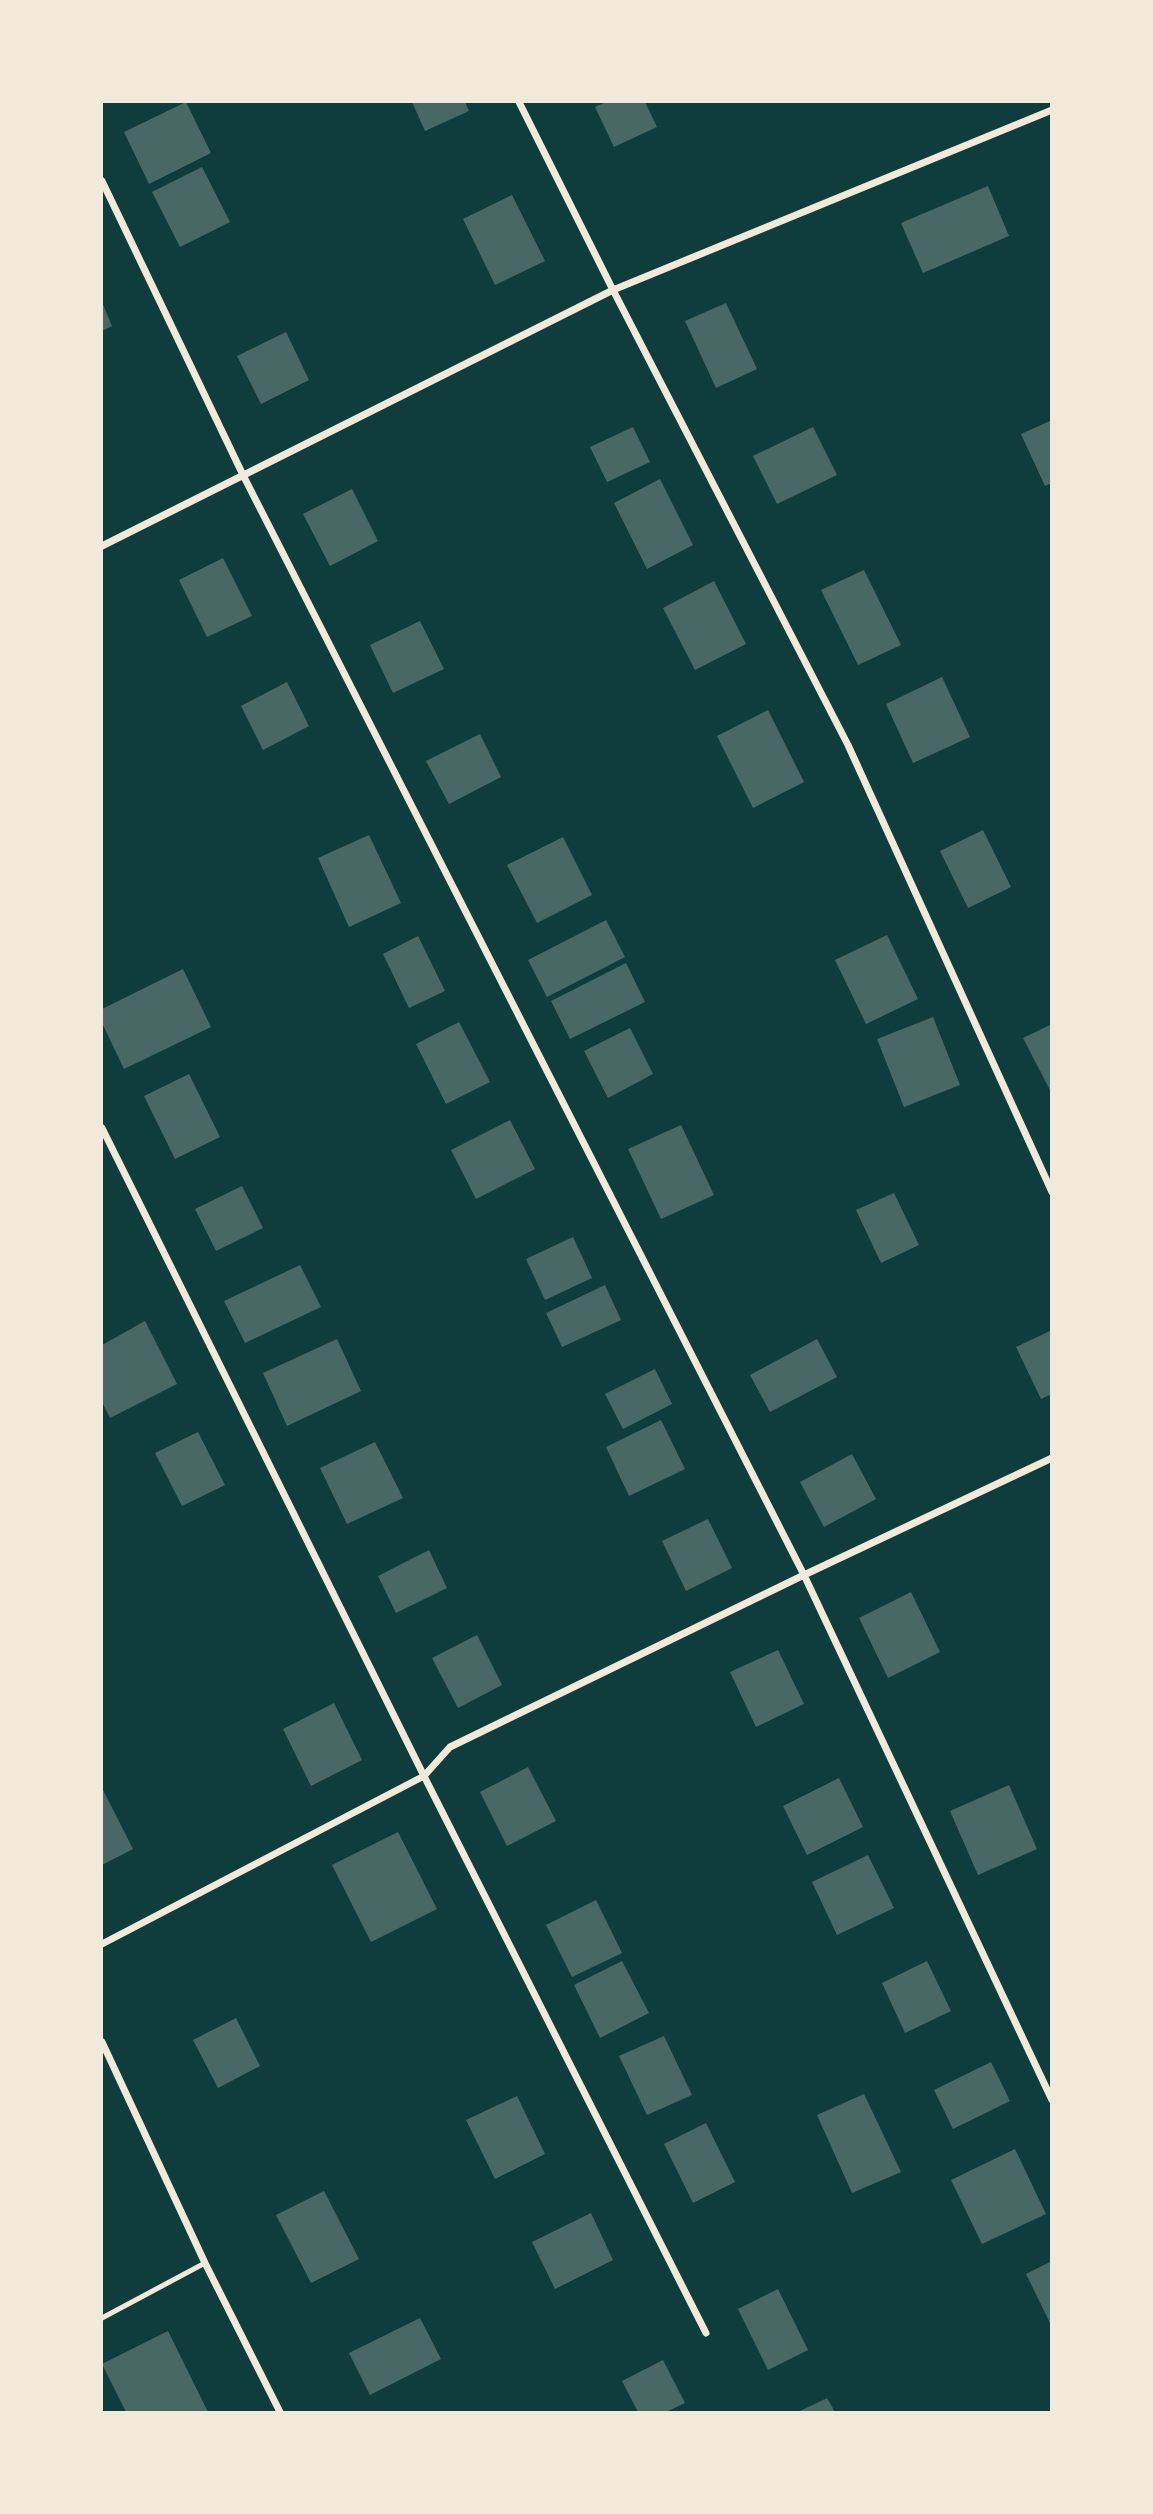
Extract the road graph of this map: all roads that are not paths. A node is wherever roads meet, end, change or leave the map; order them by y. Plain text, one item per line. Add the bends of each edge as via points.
1 (519, 102) edge
2 (1052, 110) edge
3 (102, 181) edge
4 (612, 290) junction
5 (243, 475) junction
6 (102, 546) edge
7 (102, 1128) edge
8 (1052, 1192) edge
9 (1052, 1458) edge
10 (804, 1574) junction
11 (424, 1776) junction
12 (102, 1944) edge
13 (102, 2042) edge
14 (1052, 2100) edge
15 (205, 2263) junction
16 (102, 2318) edge
17 (706, 2333) dead end
18 (280, 2413) edge

1 - 4 street
2 - 4 street
3 - 5 street
4 - 5 street
4 - 8 street via 848,745
5 - 6 street
5 - 10 street
7 - 11 street
9 - 10 street
10 - 11 street via 450,1747
10 - 14 street
11 - 12 street
11 - 17 street
13 - 15 street
15 - 16 lane
15 - 18 street

